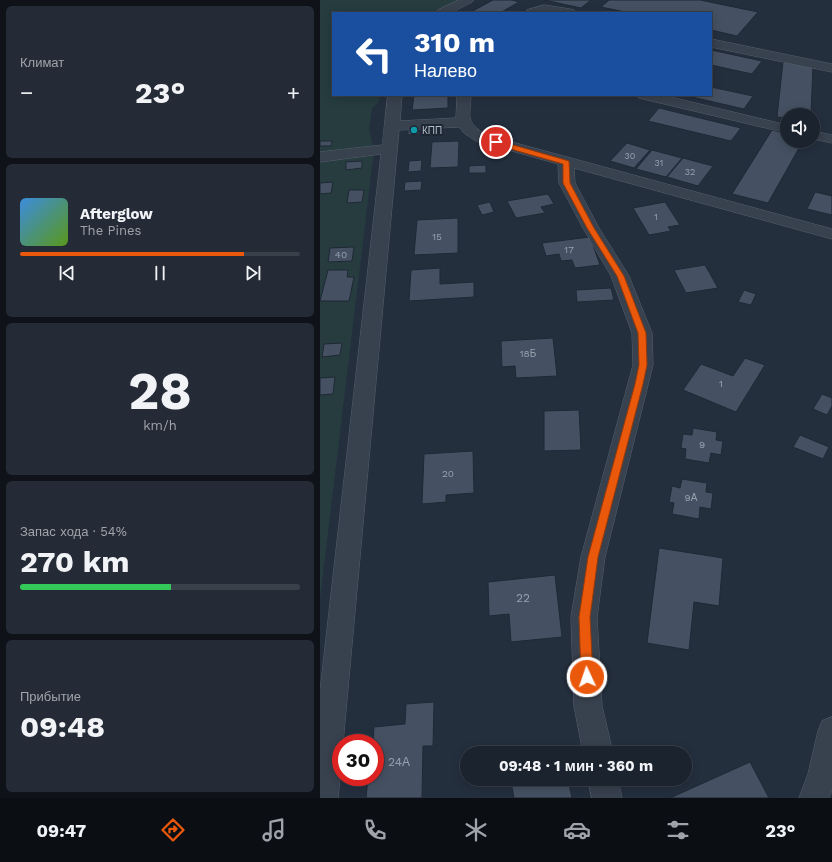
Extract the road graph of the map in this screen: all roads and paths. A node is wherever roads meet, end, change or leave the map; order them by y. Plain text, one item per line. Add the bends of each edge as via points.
1 (468, 0) edge
2 (444, 12) edge
3 (534, 12) edge
4 (564, 12) edge
5 (712, 43) edge
6 (832, 68) edge
7 (395, 96) edge
8 (464, 96) edge
9 (648, 96) edge
10 (464, 122) junction
11 (391, 126) junction
12 (780, 127) edge
13 (820, 136) edge
14 (832, 139) edge
15 (389, 149) junction
16 (320, 157) edge
17 (566, 163) junction
18 (832, 234) edge
19 (832, 731) edge
20 (597, 746) edge
21 (604, 786) edge
22 (323, 798) edge
23 (607, 798) edge
24 (814, 798) edge

1 - 2 street
3 - 4 street via 544,9
5 - 6 street
7 - 11 street
8 - 10 street
9 - 12 street
10 - 11 street
10 - 17 street via 469,130 481,138
11 - 15 street
13 - 14 street
15 - 16 street
15 - 22 street
17 - 18 street
17 - 20 street via 567,183 620,276 642,333 643,365 593,557 584,617 588,706
19 - 24 street via 823,774
21 - 23 street

